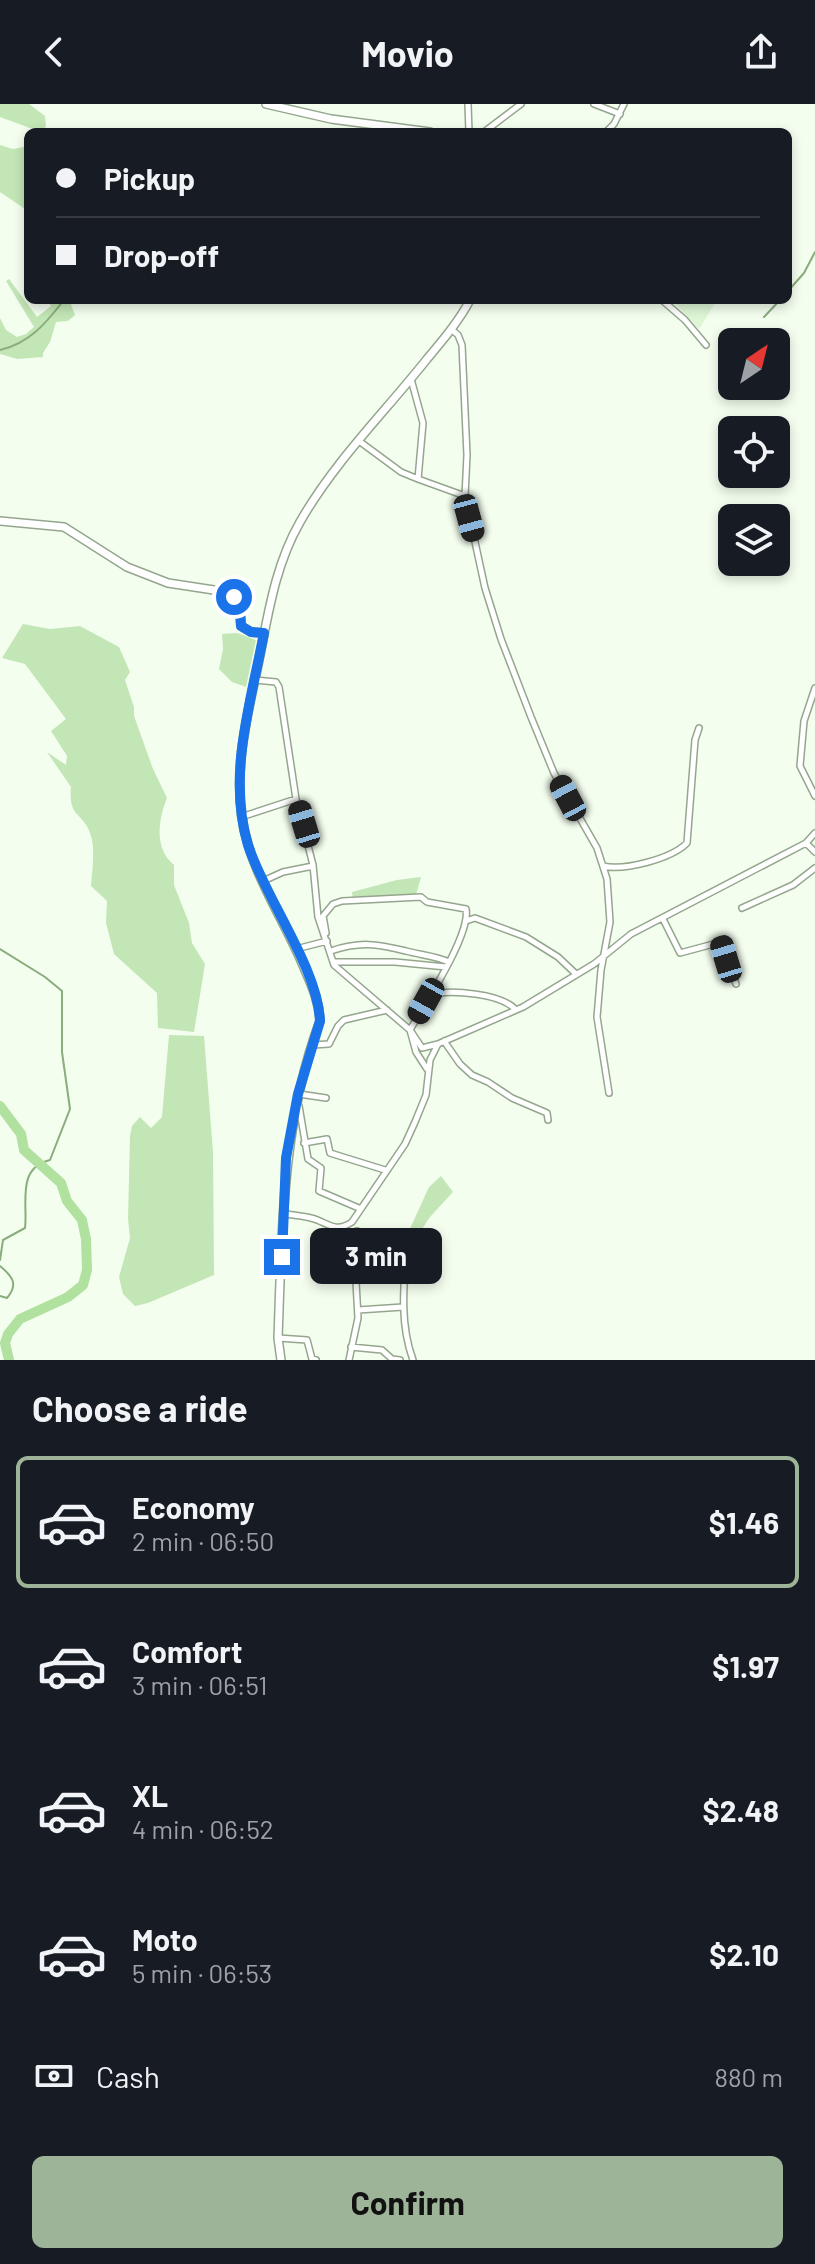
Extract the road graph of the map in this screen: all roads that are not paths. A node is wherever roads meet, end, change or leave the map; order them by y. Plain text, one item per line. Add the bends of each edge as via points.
1 (266, 104) edge
2 (468, 104) edge
3 (521, 104) edge
4 (594, 104) edge
5 (624, 104) edge
6 (620, 114) junction
7 (400, 128) edge
8 (469, 128) edge
9 (489, 128) edge
10 (609, 128) edge
11 (467, 304) edge
12 (667, 304) edge
13 (451, 329) junction
14 (706, 345) dead end
15 (411, 379) junction
16 (359, 441) junction
17 (418, 479) junction
18 (465, 496) junction
19 (0, 521) edge
20 (264, 633) junction
21 (255, 680) junction
22 (815, 688) edge
23 (699, 728) dead end
24 (815, 796) edge
25 (296, 799) junction
26 (241, 817) junction
27 (815, 833) edge
28 (806, 843) junction
29 (815, 852) edge
30 (313, 866) junction
31 (603, 866) junction
32 (815, 868) edge
33 (263, 881) junction
34 (742, 908) dead end
35 (663, 919) junction
36 (466, 922) junction
37 (326, 940) junction
38 (296, 949) junction
39 (331, 951) junction
40 (603, 958) junction
41 (334, 962) junction
42 (448, 964) junction
43 (576, 974) junction
44 (736, 984) dead end
45 (430, 995) junction
46 (388, 1010) junction
47 (516, 1010) junction
48 (410, 1030) junction
49 (441, 1042) junction
50 (311, 1045) junction
51 (427, 1070) junction
52 (609, 1093) dead end
53 (298, 1094) junction
54 (326, 1098) dead end
55 (548, 1120) dead end
56 (304, 1143) junction
57 (386, 1170) junction
58 (361, 1209) junction
59 (285, 1214) junction
60 (403, 1307) junction
61 (358, 1310) junction
62 (278, 1338) junction
63 (351, 1347) junction
64 (281, 1360) edge
65 (316, 1360) edge
66 (349, 1360) edge
67 (400, 1360) edge
68 (413, 1360) edge

1 - 7 main road
2 - 8 street
3 - 9 street
4 - 6 street
5 - 6 street
6 - 10 street
11 - 13 main road
12 - 14 street
13 - 15 main road
13 - 18 street via 462,345
15 - 16 main road
15 - 17 street via 423,423
16 - 17 street
16 - 20 main road via 292,537
17 - 18 street
18 - 31 street via 485,588 515,677 554,773
19 - 20 main road via 64,527 137,571 168,583 227,592 239,605 241,626
20 - 21 main road
21 - 25 street via 279,687
21 - 26 main road via 240,766
22 - 24 street via 804,721 800,766
23 - 31 street via 687,843 658,859
25 - 26 street
25 - 30 street
26 - 33 main road
27 - 28 street
28 - 29 street
28 - 35 street
30 - 33 street
30 - 37 street
31 - 40 street via 610,922
32 - 34 street via 793,885
33 - 38 main road
35 - 40 street via 621,940
35 - 44 street via 680,953 721,942
36 - 37 street via 466,909 421,897 342,901 323,916
36 - 42 street
36 - 43 street via 475,918 526,937
37 - 38 street
37 - 39 street
38 - 50 main road via 319,1008
39 - 41 street
39 - 42 street via 378,943
40 - 43 street
40 - 52 street via 597,1017
41 - 42 street
41 - 46 street
42 - 45 street
43 - 47 street
45 - 47 street via 485,996 509,1002
45 - 48 street
46 - 48 street
46 - 50 street via 344,1020 329,1044
47 - 49 street
48 - 49 street via 422,1048
48 - 51 street
49 - 51 street
49 - 55 street via 466,1071 547,1113
50 - 53 main road
51 - 57 street via 426,1095 415,1122
53 - 54 street
53 - 56 street
53 - 59 main road via 286,1158
56 - 57 street via 327,1139 330,1153
56 - 58 street via 308,1159 321,1168 319,1191
57 - 58 street
58 - 59 street via 345,1227 331,1229 309,1217
59 - 62 main road
60 - 61 street
60 - 61 street via 407,1243 357,1231
60 - 68 street
61 - 63 street
62 - 64 main road
62 - 65 street via 307,1340
63 - 66 street
63 - 67 street via 382,1350

